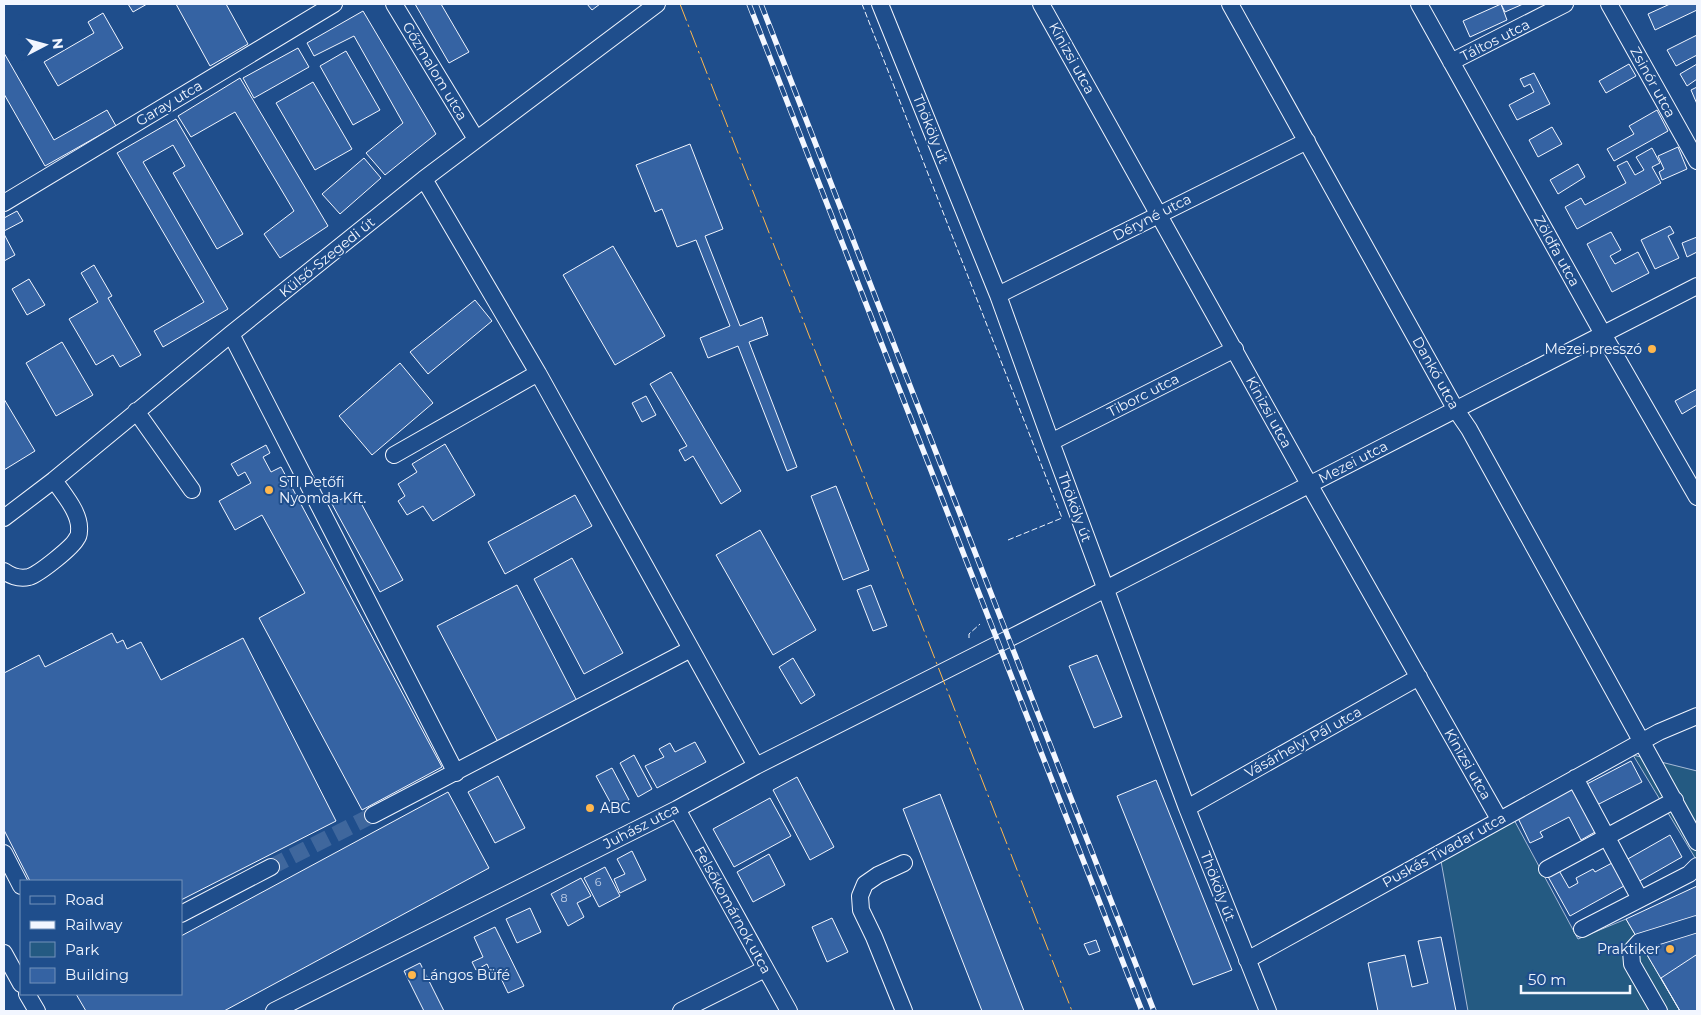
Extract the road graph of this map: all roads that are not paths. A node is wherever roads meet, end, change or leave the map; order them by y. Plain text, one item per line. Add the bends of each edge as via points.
1 (334, 4) edge
2 (394, 4) edge
3 (657, 4) edge
4 (880, 4) edge
5 (1041, 4) edge
6 (1230, 4) edge
7 (1419, 4) edge
8 (1565, 4) edge
9 (1609, 4) edge
10 (1451, 62) junction
11 (476, 139) junction
12 (1307, 141) junction
13 (1697, 161) edge
14 (424, 179) junction
15 (4, 203) edge
16 (1159, 214) junction
17 (1697, 286) edge
18 (998, 295) junction
19 (231, 334) junction
20 (1603, 334) junction
21 (1235, 349) junction
22 (538, 372) junction
23 (1456, 410) junction
24 (136, 411) junction
25 (1051, 442) junction
26 (394, 455) dead end
27 (54, 480) junction
28 (1309, 484) junction
29 (192, 490) dead end
30 (1697, 497) edge
31 (4, 518) edge
32 (4, 571) edge
33 (1106, 589) junction
34 (1008, 639) joint
35 (691, 649) junction
36 (1419, 677) junction
37 (1697, 716) edge
38 (1643, 741) junction
39 (756, 766) junction
40 (456, 773) junction
41 (1575, 778) junction
42 (1675, 800) junction
43 (1187, 808) junction
44 (677, 809) junction
45 (373, 815) tunnel mouth
46 (1499, 819) junction
47 (1606, 836) junction
48 (1697, 842) edge
49 (4, 853) edge
50 (904, 863) dead end
51 (1697, 866) edge
52 (271, 868) tunnel mouth
53 (1547, 870) dead end
54 (20, 884) edge
55 (1640, 899) junction
56 (182, 913) edge
57 (1697, 924) edge
58 (1582, 929) dead end
59 (4, 953) edge
60 (1247, 960) junction
61 (766, 969) junction
62 (20, 981) edge
63 (28, 995) edge
64 (37, 1011) edge
65 (274, 1011) edge
66 (681, 1011) edge
67 (789, 1011) edge
68 (904, 1011) edge
69 (1268, 1011) edge
70 (1659, 1011) edge

1 - 15 street, Garay utca
2 - 11 street, Gőzmalom utca
3 - 11 street, Külső-Szegedi út
4 - 18 street, Thököly út
5 - 16 street, Kinizsi utca
6 - 12 street, Dankó utca
7 - 10 street, Zöldfa utca
8 - 10 street, Táltos utca
9 - 13 street, Zsinór utca
10 - 20 street, Zöldfa utca
11 - 14 street, Külső-Szegedi út
12 - 16 street, Déryné utca
12 - 23 street, Dankó utca
14 - 19 street, Külső-Szegedi út
14 - 22 street
16 - 18 street, Déryné utca
16 - 21 street, Kinizsi utca
17 - 20 street, Mezei utca
18 - 25 street, Thököly út
19 - 24 street, Külső-Szegedi út
19 - 40 street
20 - 23 street, Mezei utca
20 - 30 street, Zöldfa utca
21 - 25 street, Tiborc utca
21 - 28 street, Kinizsi utca
22 - 26 street
22 - 35 street
23 - 28 street, Mezei utca
23 - 38 street, Dankó utca
24 - 27 street, Külső-Szegedi út
24 - 29 street
25 - 33 street, Thököly út
27 - 31 street, Külső-Szegedi út
27 - 32 street via 78,521 77,538 72,546 31,576 16,577
28 - 33 street, Mezei utca
28 - 36 street, Kinizsi utca
33 - 34 street, Mezei utca
33 - 43 street, Thököly út
34 - 39 street, Juhász utca
35 - 39 street
35 - 40 street
36 - 43 street, Vásárhelyi Pál utca
36 - 46 street, Kinizsi utca
37 - 38 street, Puskás Tivadar utca
38 - 41 street, Puskás Tivadar utca
38 - 42 street, Dankó utca
39 - 44 street, Juhász utca
40 - 45 street
41 - 46 street, Puskás Tivadar utca
41 - 47 street
42 - 47 street
42 - 48 street, Dankó utca
43 - 60 street, Thököly út
44 - 61 street, Felsőkomárnok utca
44 - 65 street, Juhász utca
46 - 60 street, Puskás Tivadar utca
47 - 53 street
47 - 55 street
49 - 54 street
50 - 68 street via 865,884 860,896 861,910
51 - 55 street via 1689,874
52 - 56 street
55 - 58 street
57 - 70 street via 1639,942 1631,951 1632,964
59 - 62 street
60 - 69 street, Thököly út
61 - 66 street
61 - 67 street, Felsőkomárnok utca
63 - 64 street

